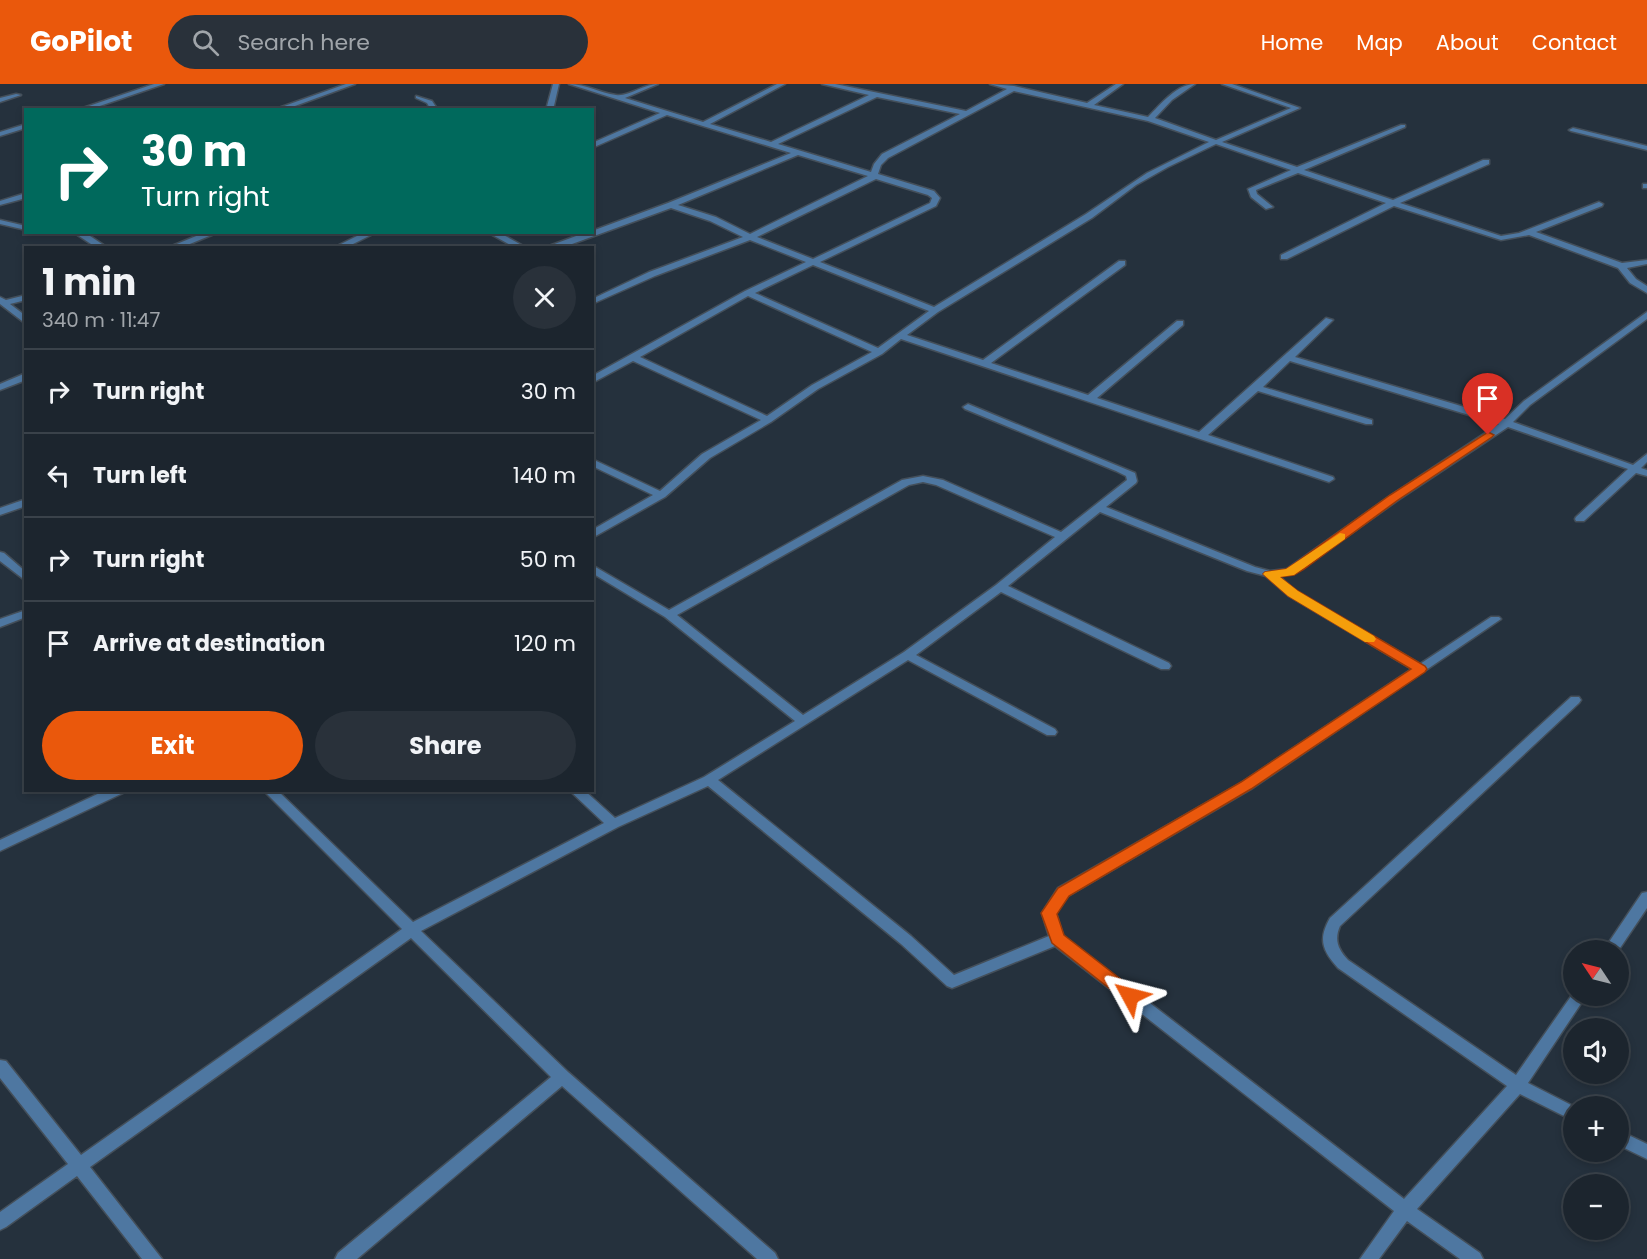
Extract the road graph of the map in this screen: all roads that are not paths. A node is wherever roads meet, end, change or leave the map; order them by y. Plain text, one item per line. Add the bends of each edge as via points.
1 (161, 84) edge
2 (352, 84) edge
3 (556, 84) edge
4 (572, 84) edge
5 (655, 84) edge
6 (782, 84) edge
7 (825, 84) edge
8 (993, 84) edge
9 (1120, 84) edge
10 (1192, 84) edge
11 (1225, 84) edge
12 (1017, 86) edge
13 (18, 95) dead end
14 (875, 95) junction
15 (418, 97) dead end
16 (619, 98) junction
17 (0, 100) edge
18 (1089, 105) junction
19 (86, 108) edge
20 (282, 108) edge
21 (434, 108) edge
22 (550, 108) edge
23 (666, 113) junction
24 (967, 113) junction
25 (1150, 119) junction
26 (704, 124) junction
27 (1403, 126) dead end
28 (24, 127) edge
29 (1573, 130) dead end
30 (0, 134) edge
31 (1216, 142) junction
32 (772, 144) junction
33 (594, 145) edge
34 (1647, 148) edge
35 (797, 153) junction
36 (1486, 162) dead end
37 (1298, 169) junction
38 (873, 177) junction
39 (24, 196) edge
40 (0, 203) edge
41 (1393, 203) junction
42 (1599, 204) dead end
43 (671, 205) junction
44 (1269, 207) dead end
45 (0, 222) edge
46 (24, 228) edge
47 (1529, 232) junction
48 (594, 233) edge
49 (80, 234) edge
50 (210, 234) edge
51 (368, 234) edge
52 (495, 234) edge
53 (591, 234) edge
54 (750, 237) junction
55 (101, 246) edge
56 (176, 246) edge
57 (342, 246) edge
58 (519, 246) edge
59 (558, 246) edge
60 (1284, 257) dead end
61 (814, 262) junction
62 (1647, 262) edge
63 (1122, 263) dead end
64 (1621, 266) junction
65 (1647, 290) edge
66 (748, 293) junction
67 (24, 297) edge
68 (594, 301) edge
69 (2, 302) edge
70 (934, 310) junction
71 (1647, 315) edge
72 (24, 319) edge
73 (1329, 320) dead end
74 (1180, 323) dead end
75 (900, 336) junction
76 (879, 352) junction
77 (634, 358) junction
78 (1289, 358) junction
79 (985, 363) junction
80 (24, 377) edge
81 (594, 379) edge
82 (1, 386) edge
83 (1256, 388) junction
84 (1091, 398) junction
85 (968, 407) dead end
86 (768, 420) junction
87 (1369, 422) dead end
88 (1507, 423) junction
89 (1201, 436) junction
90 (1647, 457) edge
91 (594, 463) edge
92 (1634, 468) junction
93 (1647, 473) edge
94 (1329, 478) dead end
95 (662, 495) junction
96 (24, 503) edge
97 (1098, 508) junction
98 (0, 512) edge
99 (1580, 519) dead end
100 (594, 534) edge
101 (1063, 537) junction
102 (1, 557) edge
103 (594, 569) edge
104 (1270, 574) junction
105 (24, 576) edge
106 (1000, 587) junction
107 (24, 614) edge
108 (669, 615) junction
109 (1495, 619) dead end
110 (0, 623) edge
111 (908, 655) junction
112 (1165, 666) dead end
113 (1420, 669) junction
114 (1575, 700) dead end
115 (802, 721) junction
116 (1051, 732) dead end
117 (709, 780) junction
118 (114, 792) edge
119 (271, 792) edge
120 (577, 792) edge
121 (613, 824) junction
122 (0, 846) edge
123 (1647, 897) edge
124 (412, 929) junction
125 (1057, 939) junction
126 (1618, 940) edge
127 (1572, 1006) edge
128 (0, 1066) edge
129 (562, 1077) junction
130 (1518, 1085) junction
131 (1563, 1108) edge
132 (1629, 1143) edge
133 (1647, 1152) edge
134 (78, 1167) junction
135 (1405, 1210) junction
136 (0, 1222) edge
137 (153, 1259) edge
138 (344, 1259) edge
139 (769, 1259) edge
140 (1369, 1259) edge
141 (1474, 1259) edge

1 - 19 street
2 - 20 street
3 - 22 street
4 - 16 street
5 - 16 street
6 - 26 street
7 - 14 street
8 - 12 street
9 - 18 street
10 - 25 street
11 - 31 street via 1297,108
12 - 18 street
12 - 24 street
13 - 17 street
14 - 24 street
14 - 32 street
15 - 21 street
16 - 23 street
18 - 25 street
23 - 26 street
23 - 33 street
24 - 38 street via 885,156
25 - 31 street
26 - 32 street
27 - 37 street
28 - 30 street
29 - 34 street
31 - 37 street
31 - 70 street via 1168,163
32 - 35 street
35 - 38 street
35 - 43 street
36 - 41 street
37 - 41 street
37 - 44 street via 1252,189
38 - 54 street
38 - 61 street via 936,198 933,204
39 - 40 street
41 - 47 street via 1492,237 1509,238
41 - 60 street
42 - 47 street
43 - 48 street
43 - 54 street
45 - 46 street
47 - 64 street
49 - 55 street
50 - 56 street
51 - 57 street
52 - 58 street
53 - 59 street
54 - 61 street
54 - 68 street via 652,274
61 - 66 street
61 - 70 street
62 - 64 street
63 - 79 street
64 - 65 street
66 - 76 street
66 - 77 street
67 - 69 street
69 - 72 street
70 - 75 street
71 - 88 street via 1527,403
73 - 78 street
74 - 84 street
75 - 76 street
75 - 79 street
76 - 86 street via 815,387
77 - 81 street
77 - 86 street
78 - 83 street
78 - 88 street
79 - 84 street
80 - 82 street
83 - 87 street
83 - 89 street
84 - 89 street
85 - 97 street via 1131,475 1132,482
86 - 95 street via 706,456
88 - 92 street
88 - 104 street via 1300,566 1290,572
89 - 94 street
90 - 92 street
91 - 95 street
92 - 93 street
92 - 99 street
95 - 100 street
96 - 98 street
97 - 101 street
97 - 104 street
101 - 106 street
101 - 108 street via 939,482 906,482
102 - 105 street
103 - 108 street
104 - 113 street via 1293,594
106 - 111 street
106 - 112 street
107 - 110 street
108 - 115 street
109 - 113 street
111 - 115 street
111 - 116 street
113 - 125 street via 1246,786 1064,892 1049,913
114 - 130 street via 1335,922 1329,932 1332,952 1343,964
115 - 117 street
117 - 121 street
117 - 125 street via 952,982
118 - 122 street
119 - 124 street
120 - 121 street
121 - 124 street
123 - 126 street
124 - 129 street
124 - 134 street
125 - 135 street
127 - 130 street
128 - 134 street
129 - 138 street
129 - 139 street
130 - 131 street
130 - 135 street
132 - 133 street
134 - 136 street
134 - 137 street
135 - 140 street
135 - 141 street

